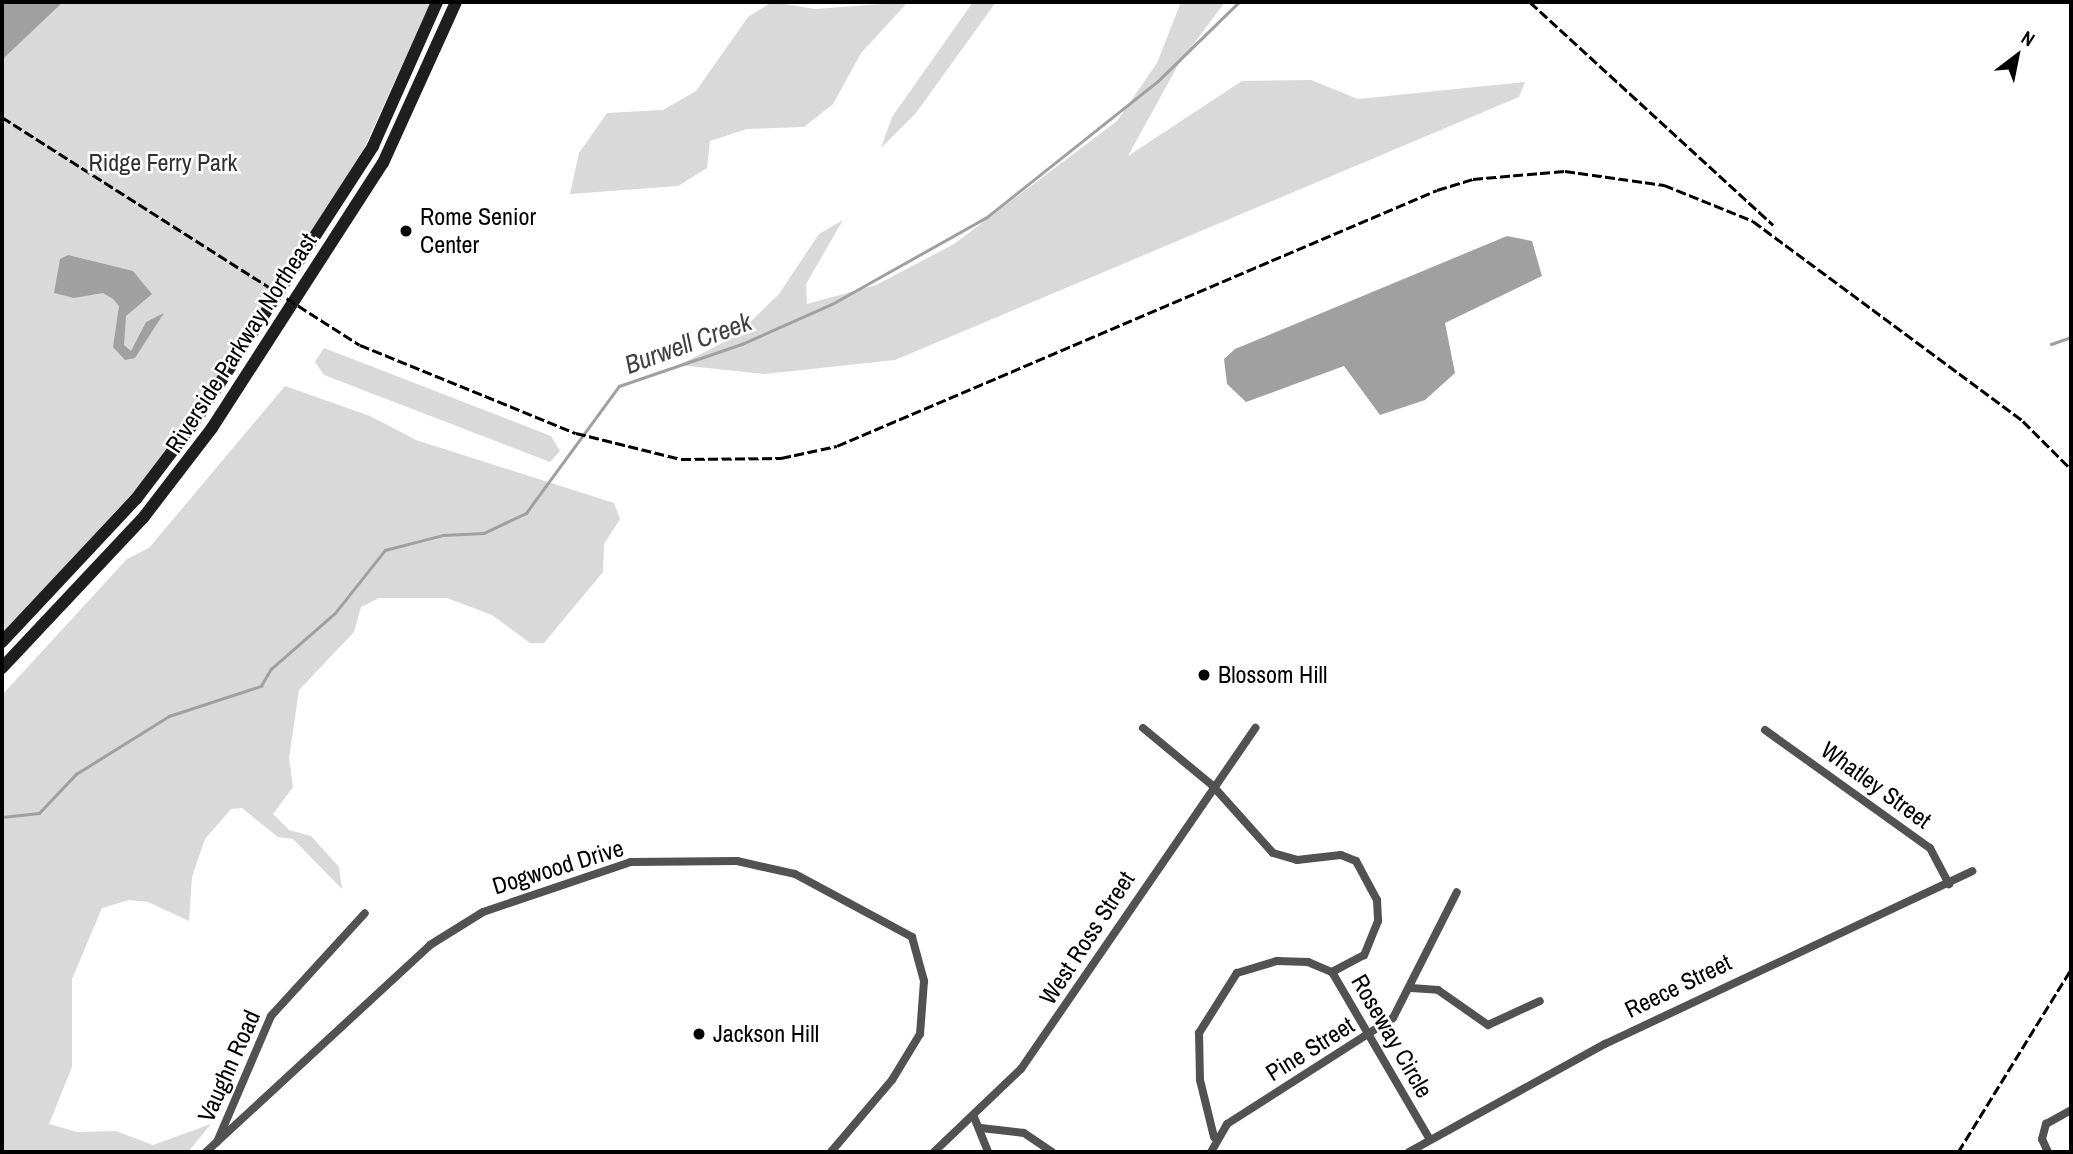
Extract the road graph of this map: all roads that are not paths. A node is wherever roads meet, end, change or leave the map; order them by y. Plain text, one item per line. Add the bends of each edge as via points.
1 (437, 2) edge
2 (456, 2) edge
3 (2, 642) edge
4 (2, 668) edge
5 (1143, 727) dead end
6 (1255, 729) dead end
7 (1765, 730) dead end
8 (1212, 785) junction
9 (1972, 872) dead end
10 (1949, 884) junction
11 (1457, 892) dead end
12 (366, 913) dead end
13 (1332, 972) junction
14 (1410, 988) junction
15 (1540, 1001) dead end
16 (1370, 1035) junction
17 (2071, 1110) edge
18 (974, 1117) junction
19 (981, 1128) junction
20 (1214, 1136) junction
21 (1430, 1140) junction
22 (216, 1145) junction
23 (206, 1152) edge
24 (831, 1152) edge
25 (934, 1152) edge
26 (988, 1152) edge
27 (1052, 1152) edge
28 (1211, 1152) edge
29 (1409, 1152) edge
30 (2049, 1152) edge

1 - 3 main road, Riverside Parkway Northeast via 373,146 194,423 136,499
2 - 4 main road, Riverside Parkway Northeast via 383,163 212,428 143,518
5 - 8 street
6 - 8 street, West Ross Street
7 - 10 street, Whatley Street via 1930,849
8 - 13 street via 1273,853 1297,860 1341,855 1361,867 1377,900 1378,921 1364,955
8 - 18 street, West Ross Street via 1058,1020
9 - 10 street, Reece Street
10 - 21 street, Reece Street via 1629,1032
11 - 14 street, Pine Street
12 - 22 street, Vaughn Road via 271,1016
13 - 16 street, Roseway Circle
13 - 20 street, Roseway Circle via 1308,962 1277,961 1237,973 1199,1033 1200,1080
14 - 15 street via 1438,989 1488,1026
14 - 16 street, Pine Street via 1393,1018
16 - 20 street, Pine Street
16 - 21 street, Roseway Circle
17 - 30 street via 2046,1124 2042,1139
18 - 19 street
18 - 25 street, West Ross Street
19 - 26 street
19 - 27 street via 1024,1133
20 - 28 street
21 - 29 street, Reece Street
22 - 23 street, Dogwood Drive
22 - 24 street, Dogwood Drive via 430,945 483,912 551,884 631,862 737,861 795,874 912,937 924,981 920,1034 892,1080

